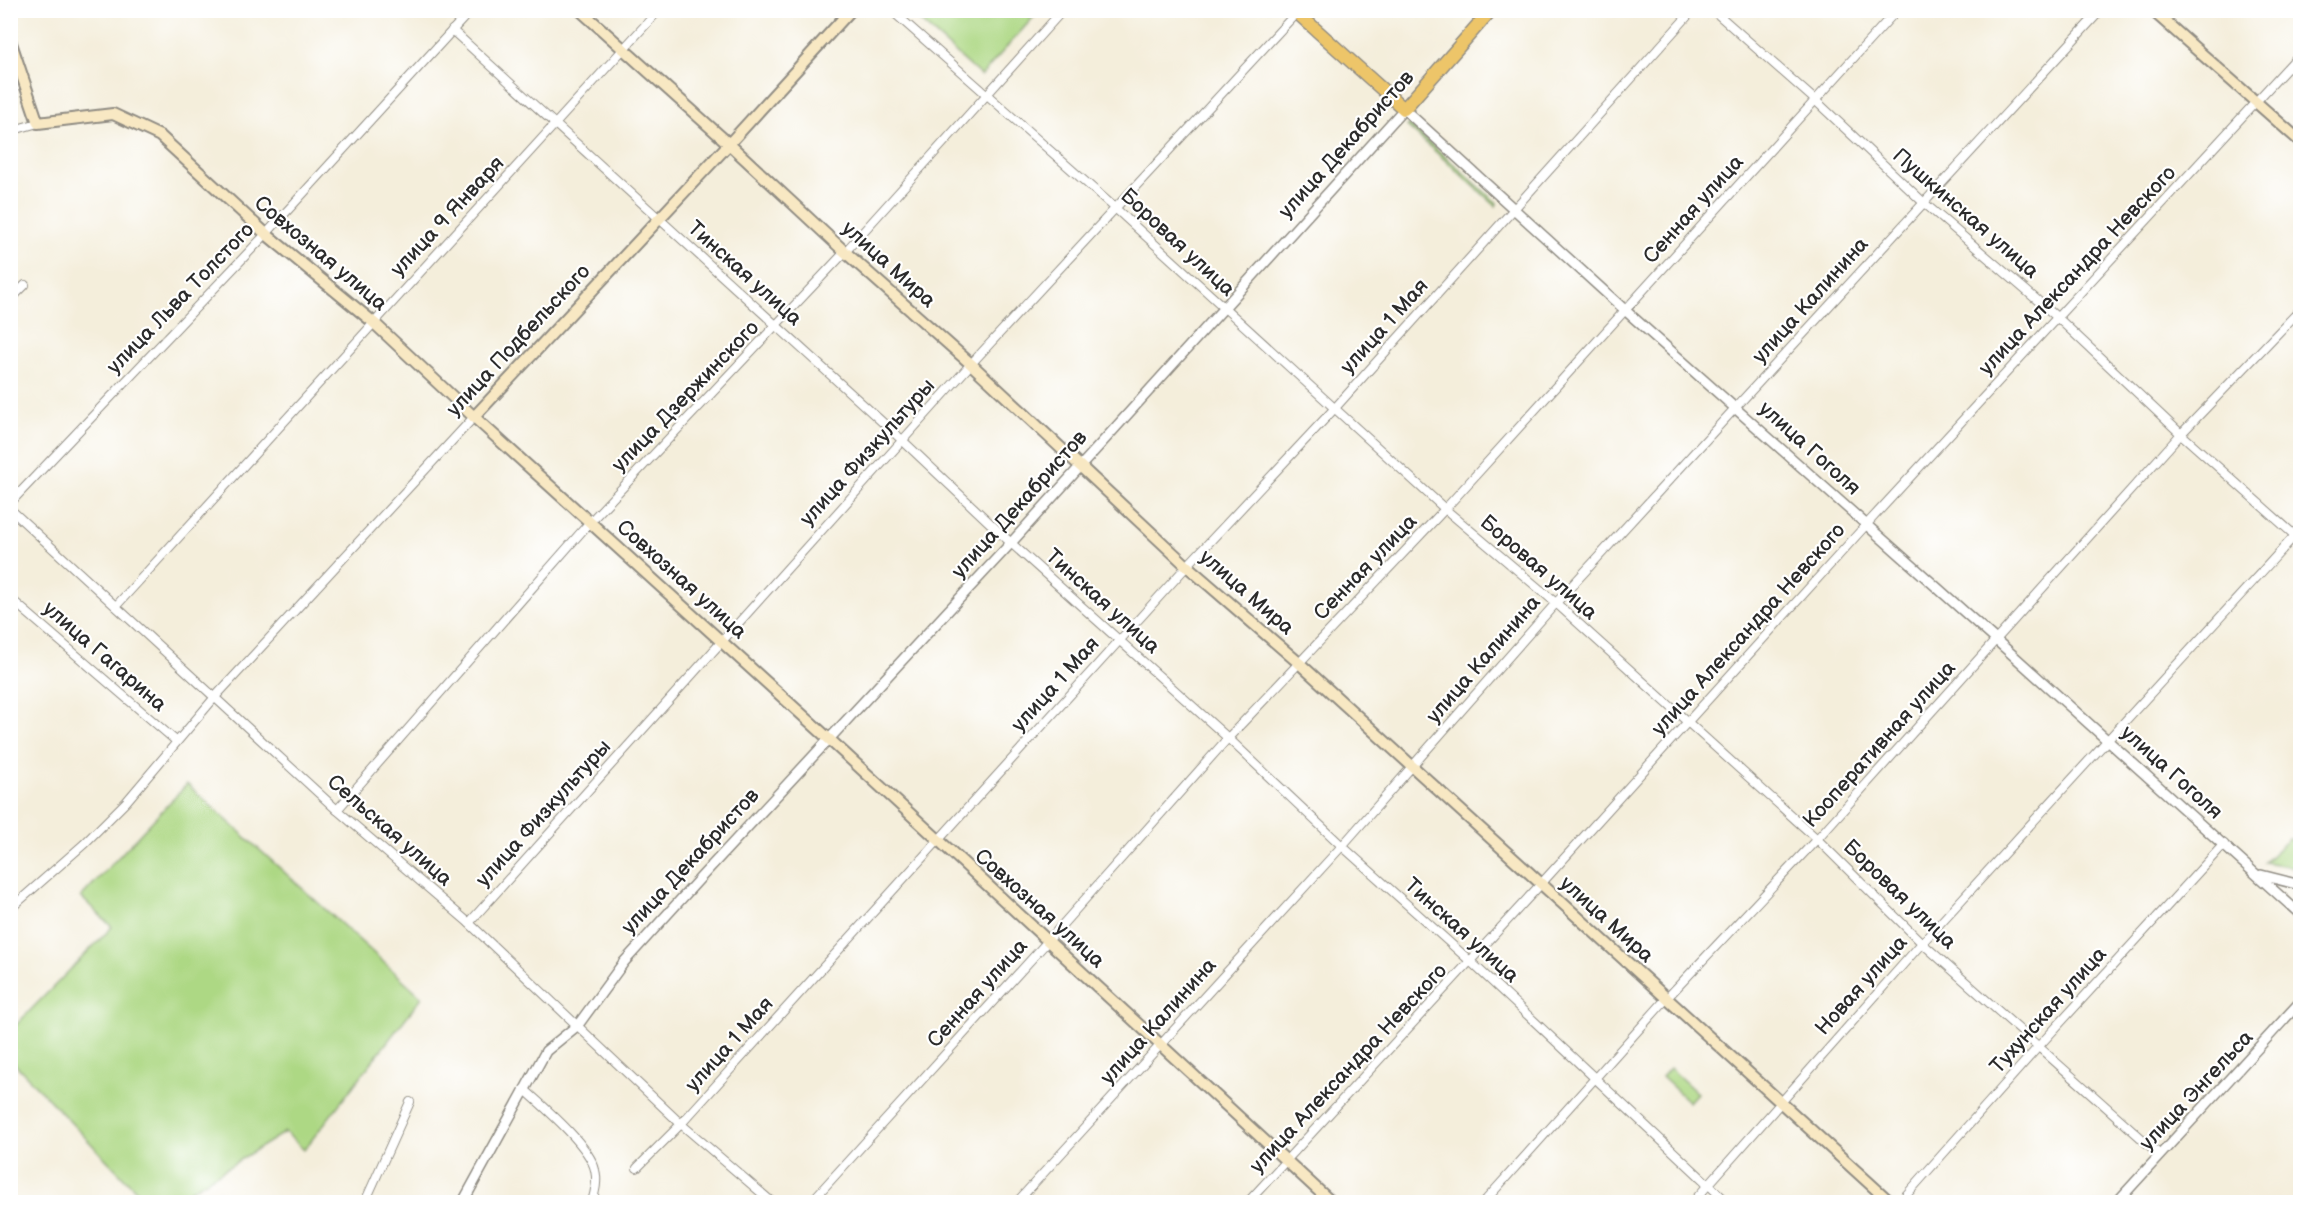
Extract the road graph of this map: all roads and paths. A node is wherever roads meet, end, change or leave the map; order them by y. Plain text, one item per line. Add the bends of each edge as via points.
1 (471, 10) edge
2 (580, 10) edge
3 (659, 10) edge
4 (851, 10) edge
5 (891, 10) edge
6 (1063, 10) edge
7 (1491, 10) edge
8 (1693, 10) edge
9 (1713, 10) edge
10 (1897, 10) edge
11 (2101, 10) edge
12 (2152, 10) edge
13 (1296, 11) edge
14 (452, 30) junction
15 (10, 40) edge
16 (622, 50) junction
17 (2301, 54) edge
18 (987, 95) junction
19 (1815, 100) junction
20 (2257, 101) junction
21 (1404, 109) junction
22 (38, 123) junction
23 (555, 126) junction
24 (10, 131) edge
25 (2301, 141) edge
26 (729, 144) junction
27 (1923, 202) junction
28 (1514, 207) junction
29 (1115, 208) junction
30 (658, 218) junction
31 (266, 234) junction
32 (845, 252) junction
33 (25, 285) dead end
34 (10, 300) edge
35 (1224, 309) junction
36 (2301, 310) edge
37 (1626, 311) junction
38 (2058, 318) junction
39 (373, 322) junction
40 (777, 326) junction
41 (971, 364) junction
42 (1335, 408) junction
43 (1737, 409) junction
44 (474, 417) junction
45 (2181, 434) junction
46 (902, 440) junction
47 (1079, 466) junction
48 (10, 503) edge
49 (10, 509) edge
50 (1445, 509) junction
51 (590, 522) junction
52 (1866, 525) junction
53 (2299, 535) edge
54 (1011, 543) junction
55 (1187, 566) junction
56 (10, 598) edge
57 (1556, 603) junction
58 (116, 606) junction
59 (1120, 639) junction
60 (1996, 640) junction
61 (722, 641) junction
62 (1299, 663) junction
63 (215, 697) junction
64 (1687, 723) junction
65 (1228, 738) junction
66 (830, 740) junction
67 (176, 741) junction
68 (2109, 741) junction
69 (1412, 766) junction
70 (337, 810) junction
71 (1817, 839) junction
72 (937, 840) junction
73 (2224, 844) junction
74 (1342, 846) junction
75 (2258, 875) junction
76 (1540, 885) junction
77 (2301, 885) edge
78 (10, 909) edge
79 (2301, 914) edge
80 (469, 923) junction
81 (1047, 942) junction
82 (1922, 943) junction
83 (1470, 961) junction
84 (1667, 998) junction
85 (2301, 1002) edge
86 (579, 1025) junction
87 (1161, 1044) junction
88 (2039, 1046) junction
89 (1594, 1078) junction
90 (524, 1089) junction
91 (410, 1102) dead end
92 (1782, 1102) junction
93 (681, 1124) junction
94 (2159, 1154) junction
95 (1286, 1161) junction
96 (637, 1168) dead end
97 (1708, 1186) junction
98 (365, 1203) edge
99 (463, 1203) edge
100 (592, 1203) edge
101 (772, 1203) edge
102 (811, 1203) edge
103 (1017, 1203) edge
104 (1248, 1203) edge
105 (1331, 1203) edge
106 (1484, 1203) edge
107 (1693, 1203) edge
108 (1727, 1203) edge
109 (1890, 1203) edge
110 (1900, 1203) edge
111 (2117, 1203) edge

1 - 14 street, улица Льва Толстого
2 - 16 main road, улица Мира
3 - 16 street, улица 9 Января
4 - 26 main road, улица Подбельского
5 - 18 street, Боровая улица
6 - 18 street, улица Дзержинского
7 - 21 main road, улица Декабристов
8 - 28 street, улица 1 Мая
9 - 19 street, Пушкинская улица
10 - 19 street, Сенная улица
11 - 27 street, улица Калинина
12 - 20 main road
13 - 21 main road, улица Гоголя
13 - 29 street, улица Физкультуры
14 - 23 street, Тинская улица
14 - 31 street, улица Льва Толстого
15 - 22 main road
16 - 23 street, улица 9 Января
16 - 26 main road, улица Мира
17 - 20 street, улица Александра Невского
18 - 29 street, Боровая улица
18 - 32 street, улица Дзержинского
19 - 27 street, Пушкинская улица
19 - 37 street, Сенная улица
20 - 25 main road
20 - 38 street, улица Александра Невского
21 - 28 street, улица Гоголя
21 - 35 street, улица Декабристов
22 - 24 street
22 - 31 main road, Совхозная улица via 113,114 160,136
23 - 30 street, Тинская улица
23 - 39 street, улица 9 Января
26 - 30 main road, улица Подбельского
26 - 32 main road, улица Мира
27 - 38 street, Пушкинская улица
27 - 43 street, улица Калинина
28 - 37 street, улица Гоголя
28 - 42 street, улица 1 Мая
29 - 35 street, Боровая улица
29 - 41 street, улица Физкультуры
30 - 40 street, Тинская улица
30 - 44 main road, улица Подбельского
31 - 39 main road, Совхозная улица
31 - 48 street, улица Льва Толстого
32 - 40 street, улица Дзержинского
32 - 41 main road, улица Мира
33 - 34 street
35 - 42 street, Боровая улица
35 - 47 street, улица Декабристов
36 - 45 street, Кооперативная улица
37 - 43 street, улица Гоголя
37 - 50 street, Сенная улица
38 - 45 street, Пушкинская улица
38 - 52 street, улица Александра Невского
39 - 44 main road, Совхозная улица
39 - 58 street, улица 9 Января
40 - 46 street, Тинская улица
40 - 51 street, улица Дзержинского
41 - 46 street, улица Физкультуры
41 - 47 main road, улица Мира
42 - 50 street, Боровая улица
42 - 55 street, улица 1 Мая
43 - 52 street, улица Гоголя
43 - 57 street, улица Калинина
44 - 51 main road, Совхозная улица
44 - 63 street, улица Подбельского
45 - 53 street, Пушкинская улица
45 - 60 street, Кооперативная улица
46 - 54 street, Тинская улица
46 - 61 street, улица Физкультуры
47 - 54 street, улица Декабристов
47 - 55 main road, улица Мира
49 - 58 street, Сельская улица
50 - 57 street, Боровая улица
50 - 62 street, Сенная улица
51 - 61 main road, Совхозная улица
51 - 70 street, улица Дзержинского
52 - 60 street, улица Гоголя
52 - 64 street, улица Александра Невского
53 - 68 street, Новая улица
54 - 59 street, Тинская улица
54 - 66 street, улица Декабристов
55 - 59 street, улица 1 Мая
55 - 62 main road, улица Мира
56 - 67 street, улица Гагарина
57 - 64 street, Боровая улица
57 - 69 street, улица Калинина
58 - 63 street, Сельская улица
59 - 65 street, Тинская улица
59 - 72 street, улица 1 Мая
60 - 68 street, улица Гоголя
60 - 71 street, Кооперативная улица
61 - 66 main road, Совхозная улица
61 - 80 street, улица Физкультуры
62 - 65 street, Сенная улица
62 - 69 main road, улица Мира
63 - 67 street, улица Гагарина
63 - 70 street, Сельская улица
64 - 71 street, Боровая улица
64 - 76 street, улица Александра Невского
65 - 74 street, Тинская улица
65 - 81 street, Сенная улица
66 - 72 main road, Совхозная улица
66 - 86 street, улица Декабристов via 632,954
67 - 78 street, улица Гагарина via 126,802
68 - 73 street, улица Гоголя
68 - 82 street, Новая улица
69 - 74 street, улица Калинина
69 - 76 main road, улица Мира
70 - 80 street, Сельская улица
71 - 82 street, Боровая улица
71 - 84 street, Кооперативная улица
72 - 81 main road, Совхозная улица
72 - 93 street, улица 1 Мая
73 - 75 street, улица Гоголя
73 - 88 street, Тухунская улица
74 - 83 street, Тинская улица
74 - 87 street, улица Калинина
75 - 77 street
75 - 79 street, улица Гоголя
76 - 83 street, улица Александра Невского
76 - 84 main road, улица Мира
80 - 86 street, Сельская улица
81 - 87 main road, Совхозная улица
81 - 102 street, Сенная улица
82 - 88 street, Боровая улица
82 - 92 street, Новая улица
83 - 89 street, Тинская улица
83 - 95 street, улица Александра Невского
84 - 89 street, Кооперативная улица
84 - 92 main road, улица Мира
85 - 94 street, улица Энгельса
86 - 90 street, улица Декабристов via 546,1052
86 - 93 street, Сельская улица
87 - 95 main road, Совхозная улица
87 - 103 street, улица Калинина
88 - 94 street, Боровая улица
88 - 110 street, Тухунская улица
89 - 97 street, Тинская улица
89 - 106 street, Кооперативная улица
90 - 99 street, улица Декабристов
90 - 100 street via 588,1154 595,1170
91 - 98 street
92 - 97 street, Новая улица
92 - 109 main road, улица Мира
93 - 96 street, улица 1 Мая
93 - 101 street, Сельская улица
94 - 111 street, улица Энгельса
95 - 104 street, улица Александра Невского
95 - 105 main road, Совхозная улица
97 - 107 street, Новая улица
97 - 108 street, Тинская улица

